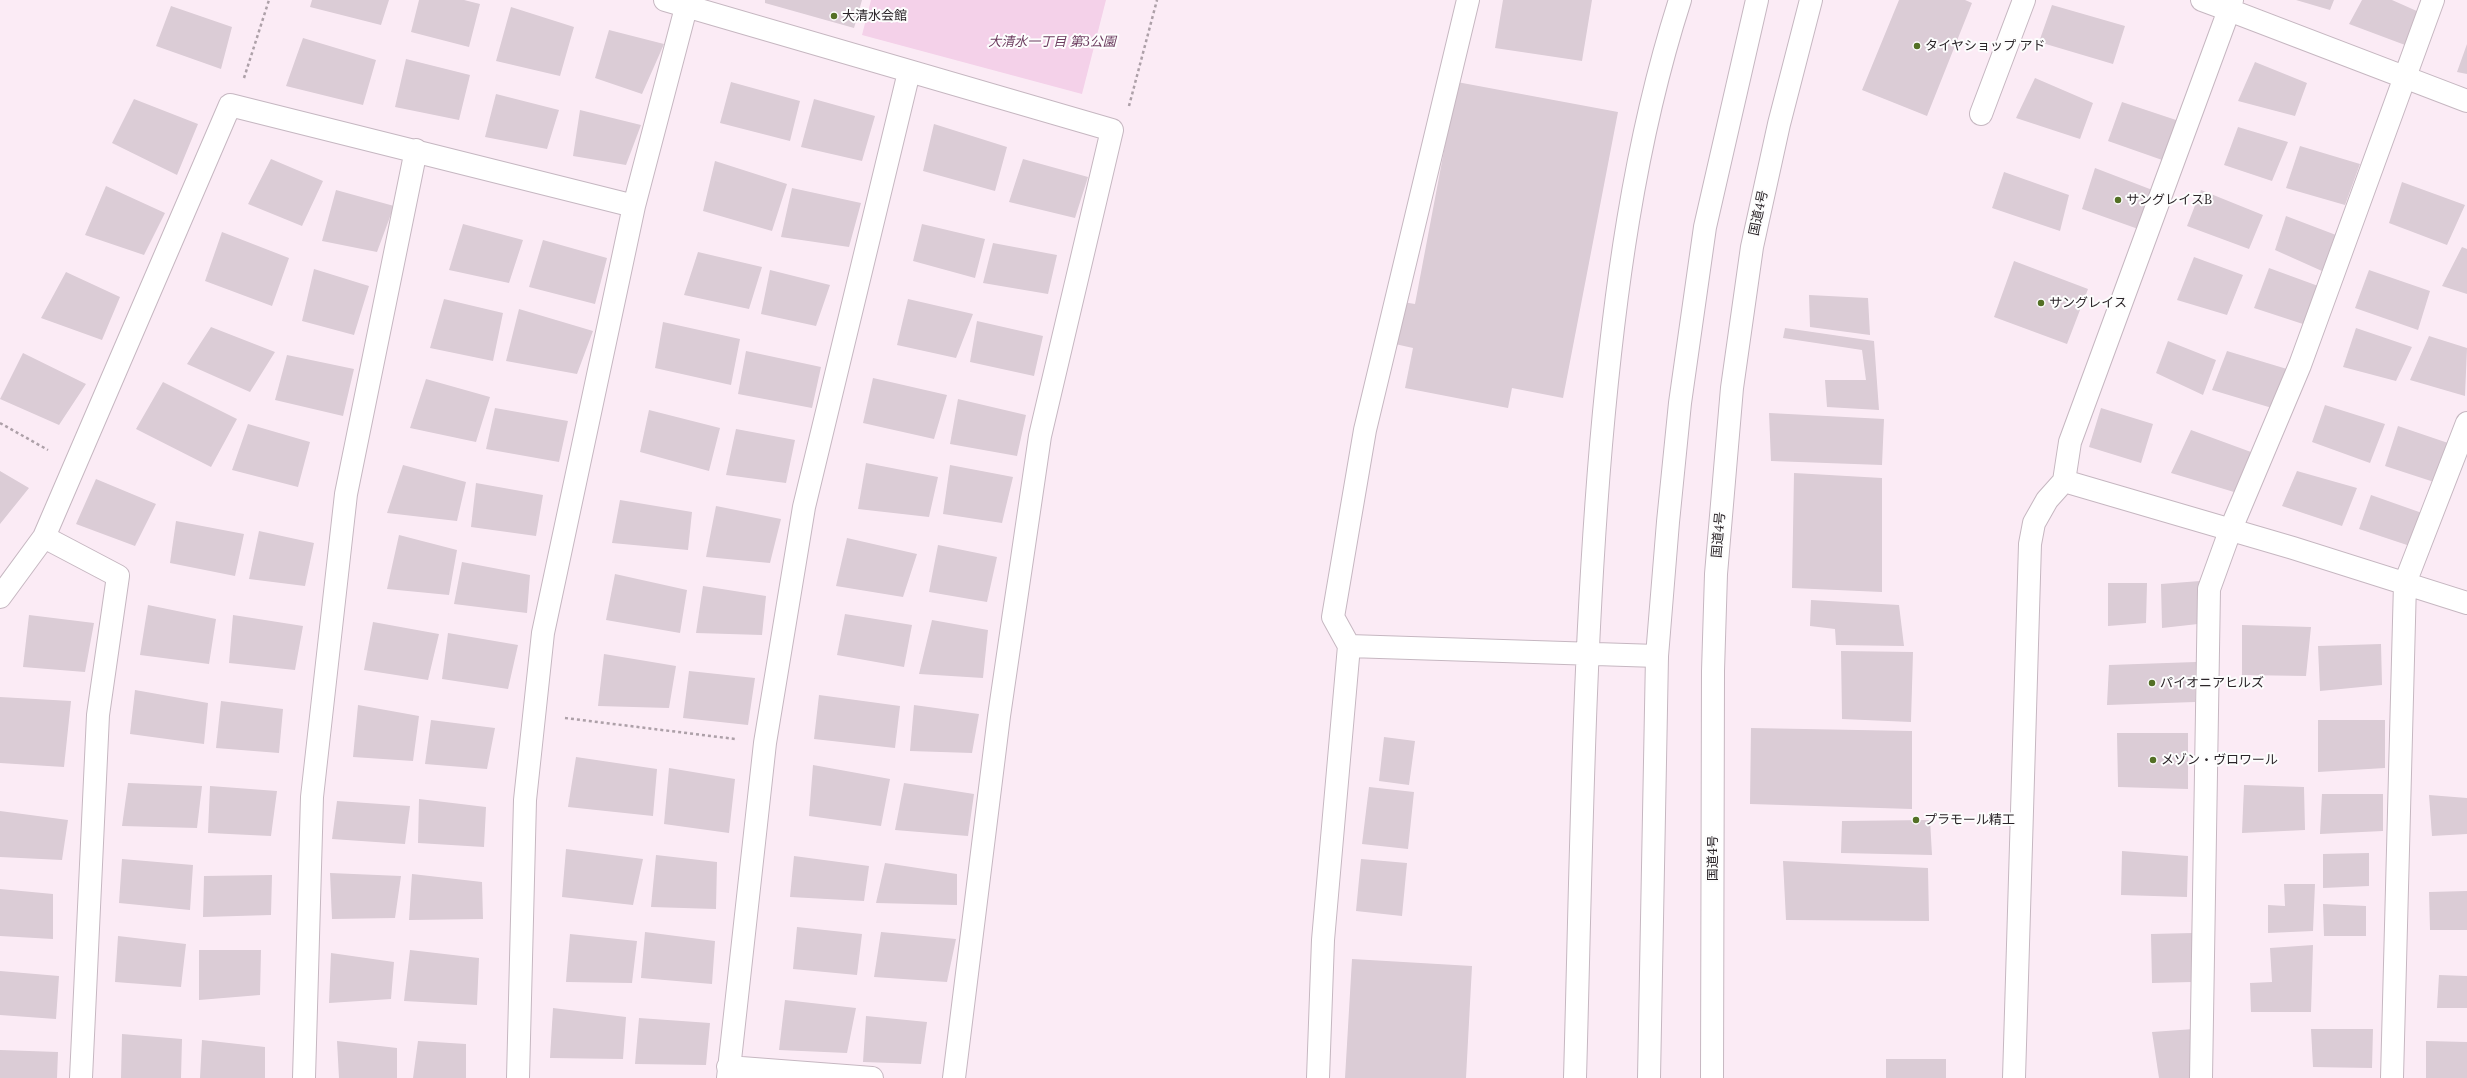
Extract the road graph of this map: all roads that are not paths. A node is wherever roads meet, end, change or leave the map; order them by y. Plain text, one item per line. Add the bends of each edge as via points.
1 (665, 0) edge
2 (1468, 0) edge
3 (1680, 0) edge
4 (1757, 0) edge
5 (1811, 0) edge
6 (2024, 0) edge
7 (2202, 0) edge
8 (2432, 0) edge
9 (687, 3) edge
10 (2231, 5) edge
11 (909, 72) junction
12 (2403, 76) junction
13 (2467, 101) edge
14 (1980, 114) dead end
15 (416, 150) junction
16 (634, 206) junction
17 (2467, 423) edge
18 (2064, 481) junction
19 (2230, 531) junction
20 (44, 536) junction
21 (2405, 583) junction
22 (0, 597) edge
23 (2467, 603) edge
24 (1349, 646) junction
25 (1587, 652) junction
26 (1656, 656) junction
27 (728, 1072) edge
28 (81, 1078) edge
29 (304, 1078) edge
30 (518, 1078) edge
31 (872, 1078) edge
32 (954, 1078) edge
33 (1318, 1078) edge
34 (1576, 1078) edge
35 (1649, 1078) edge
36 (1712, 1078) edge
37 (2014, 1078) edge
38 (2201, 1078) edge
39 (2392, 1078) edge

1 - 9 main road
2 - 24 main road via 1365,430 1333,617
3 - 25 main road via 1667,41 1634,184 1610,352 1593,546
4 - 26 main road via 1705,227 1679,411
5 - 36 main road, 国道4号 via 1779,124 1752,247 1732,388 1715,597
6 - 14 main road
7 - 10 main road
8 - 12 main road
9 - 11 main road
9 - 16 main road
10 - 12 main road
10 - 18 main road via 2070,442
11 - 27 main road via 804,507 765,743
11 - 32 main road via 1112,130 1040,436 999,716
12 - 13 main road
12 - 19 main road via 2300,365
15 - 16 main road
15 - 20 main road via 230,105
15 - 29 main road via 346,494 312,797
16 - 30 main road via 543,633 526,800
17 - 21 main road
18 - 19 main road
18 - 37 main road via 2047,500 2034,523 2030,544
19 - 21 main road
19 - 38 main road via 2208,589
20 - 22 main road
20 - 28 main road via 118,576 98,715
21 - 23 main road
21 - 39 main road
24 - 25 main road
24 - 33 main road via 1323,940
25 - 26 main road
25 - 34 main road
26 - 35 main road
27 - 31 main road

